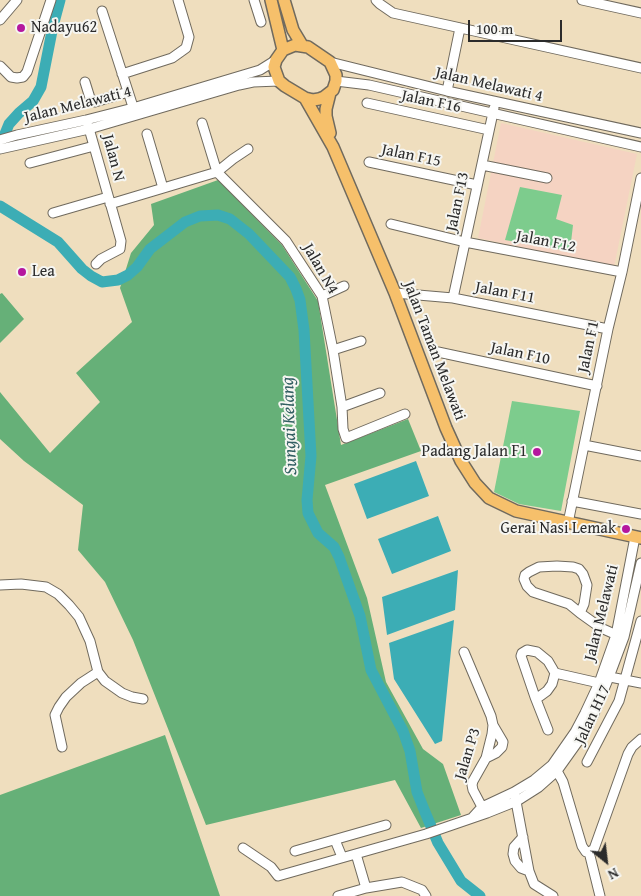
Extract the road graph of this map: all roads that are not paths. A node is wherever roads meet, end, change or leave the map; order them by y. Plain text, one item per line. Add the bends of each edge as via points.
1 (17, 0) edge
2 (51, 0) edge
3 (178, 0) edge
4 (254, 0) edge
5 (271, 0) edge
6 (284, 0) edge
7 (376, 0) edge
8 (582, 0) edge
9 (102, 11) dead end
10 (641, 13) edge
11 (0, 20) edge
12 (261, 22) dead end
13 (460, 28) junction
14 (302, 45) junction
15 (279, 55) junction
16 (330, 62) junction
17 (0, 66) edge
18 (641, 68) edge
19 (122, 74) junction
20 (279, 81) junction
21 (85, 82) dead end
22 (336, 82) junction
23 (447, 91) junction
24 (128, 92) junction
25 (330, 93) junction
26 (305, 98) junction
27 (495, 102) junction
28 (367, 103) dead end
29 (134, 112) junction
30 (493, 113) junction
31 (202, 123) dead end
32 (87, 125) junction
33 (489, 130) junction
34 (641, 133) edge
35 (148, 134) dead end
36 (0, 140) edge
37 (18, 140) junction
38 (94, 146) junction
39 (333, 147) junction
40 (641, 147) edge
41 (0, 149) edge
42 (248, 149) dead end
43 (369, 162) dead end
44 (30, 163) dead end
45 (482, 165) junction
46 (218, 172) junction
47 (547, 178) dead end
48 (641, 178) edge
49 (477, 185) junction
50 (163, 188) junction
51 (109, 201) junction
52 (53, 213) dead end
53 (637, 219) edge
54 (390, 224) dead end
55 (465, 242) junction
56 (96, 264) dead end
57 (622, 272) junction
58 (344, 286) dead end
59 (395, 293) junction
60 (322, 296) junction
61 (453, 298) junction
62 (608, 329) junction
63 (362, 341) dead end
64 (333, 350) junction
65 (438, 352) dead end
66 (597, 386) junction
67 (380, 393) dead end
68 (342, 407) junction
69 (405, 414) dead end
70 (584, 445) junction
71 (641, 456) edge
72 (572, 501) junction
73 (641, 514) edge
74 (568, 523) junction
75 (638, 538) edge
76 (641, 563) edge
77 (0, 585) edge
78 (580, 613) junction
79 (641, 621) edge
80 (620, 636) junction
81 (464, 652) dead end
82 (98, 672) junction
83 (555, 673) junction
84 (604, 678) junction
85 (625, 680) junction
86 (641, 683) edge
87 (143, 699) dead end
88 (536, 699) junction
89 (548, 730) dead end
90 (641, 739) edge
91 (62, 747) dead end
92 (587, 762) dead end
93 (557, 771) junction
94 (515, 796) junction
95 (482, 807) junction
96 (472, 818) junction
97 (386, 825) dead end
98 (336, 840) junction
99 (243, 848) dead end
100 (294, 851) dead end
101 (589, 852) junction
102 (356, 854) junction
103 (342, 858) junction
104 (366, 888) junction
105 (338, 896) edge
106 (426, 896) edge
107 (553, 896) edge
108 (600, 896) edge

1 - 11 street
2 - 17 street via 27,72 23,77 11,77
3 - 19 street via 189,37 186,48 172,58
4 - 12 street
5 - 15 main road
6 - 14 main road via 293,30
7 - 13 street via 393,13
8 - 10 street
9 - 19 street
13 - 18 street
13 - 23 street
14 - 15 main road via 289,46
14 - 16 main road
15 - 20 main road via 274,66
15 - 29 street, Jalan Melawati 4 via 260,70
16 - 22 main road
16 - 23 street, Jalan Melawati 4
19 - 24 street
20 - 26 main road
20 - 29 street, Jalan Melawati 4 via 253,82
21 - 24 street via 90,98 95,102
22 - 25 main road
22 - 30 street, Jalan Melawati 4 via 369,85
23 - 27 street, Jalan Melawati 4
24 - 29 street
25 - 26 main road via 319,99
25 - 39 main road, Jalan Taman Melawati via 326,116
26 - 39 main road, Jalan Taman Melawati
27 - 30 street, Jalan F13
27 - 34 street, Jalan Melawati 4
28 - 33 street, Jalan F16
29 - 32 street, Jalan Melawati 4
30 - 33 street, Jalan F13
30 - 40 street, Jalan Melawati 4
31 - 46 street
32 - 37 street, Jalan Melawati 4
32 - 38 street, Jalan N
33 - 45 street, Jalan F13
35 - 50 street
36 - 37 street, Jalan Melawati 4
37 - 41 street, Jalan Melawati 4
38 - 44 street
38 - 51 street, Jalan N
39 - 59 main road, Jalan Taman Melawati
42 - 46 street
43 - 49 street, Jalan F15
45 - 47 street
45 - 49 street, Jalan F13
46 - 50 street
46 - 60 street, Jalan N4 via 286,241
48 - 53 street, Jalan F1
49 - 55 street, Jalan F13
50 - 51 street
51 - 52 street
51 - 56 street, Jalan N via 120,249
53 - 57 street, Jalan F1
54 - 55 street, Jalan F12
55 - 57 street, Jalan F12
55 - 61 street, Jalan F13
57 - 62 street, Jalan F1
58 - 60 street
59 - 61 street, Jalan F11
59 - 74 main road, Jalan Taman Melawati via 446,428 461,461 476,483 489,498 516,512
60 - 64 street, Jalan N4
61 - 62 street, Jalan F11
62 - 66 street, Jalan F1
63 - 64 street
64 - 68 street, Jalan N4
65 - 66 street, Jalan F10
66 - 70 street, Jalan F1
67 - 68 street
68 - 69 street, Jalan N4 via 346,438
70 - 71 street
70 - 72 street, Jalan F1
72 - 73 street
72 - 74 street, Jalan F1
74 - 75 main road, Jalan Taman Melawati
75 - 80 street, Jalan Melawati
76 - 80 street, Jalan Melawati
77 - 82 street via 46,587 58,594 79,617 90,641
78 - 78 street via 587,585 579,569 540,567 525,575 527,586 533,592 568,604
78 - 80 street
79 - 85 street, Jalan H17
80 - 84 street, Jalan Melawati
81 - 95 street, Jalan P3 via 491,716 492,734 486,758 472,785
82 - 87 street via 122,693
82 - 91 street via 81,683 59,706 55,715
83 - 84 street
83 - 88 street via 547,691
83 - 88 street via 548,661 536,652 522,652
84 - 85 street
84 - 93 street, Jalan Melawati via 594,714
84 - 94 street, Jalan Melawati via 586,713 552,764
85 - 86 street
85 - 92 street, Jalan H17 via 619,701
88 - 89 street
90 - 101 street via 628,754 594,849
93 - 94 street, Jalan Melawati via 539,787
93 - 101 street via 582,846
94 - 95 street, Jalan Melawati
94 - 96 street, Jalan Melawati
94 - 107 street via 529,871 534,884
95 - 96 street, Jalan Melawati
96 - 102 street, Jalan Melawati
97 - 98 street
98 - 100 street
98 - 103 street
99 - 103 street, Jalan Melawati via 271,867 278,876
101 - 108 street
102 - 103 street, Jalan Melawati
102 - 104 street
104 - 105 street
104 - 106 street via 402,882 422,890

